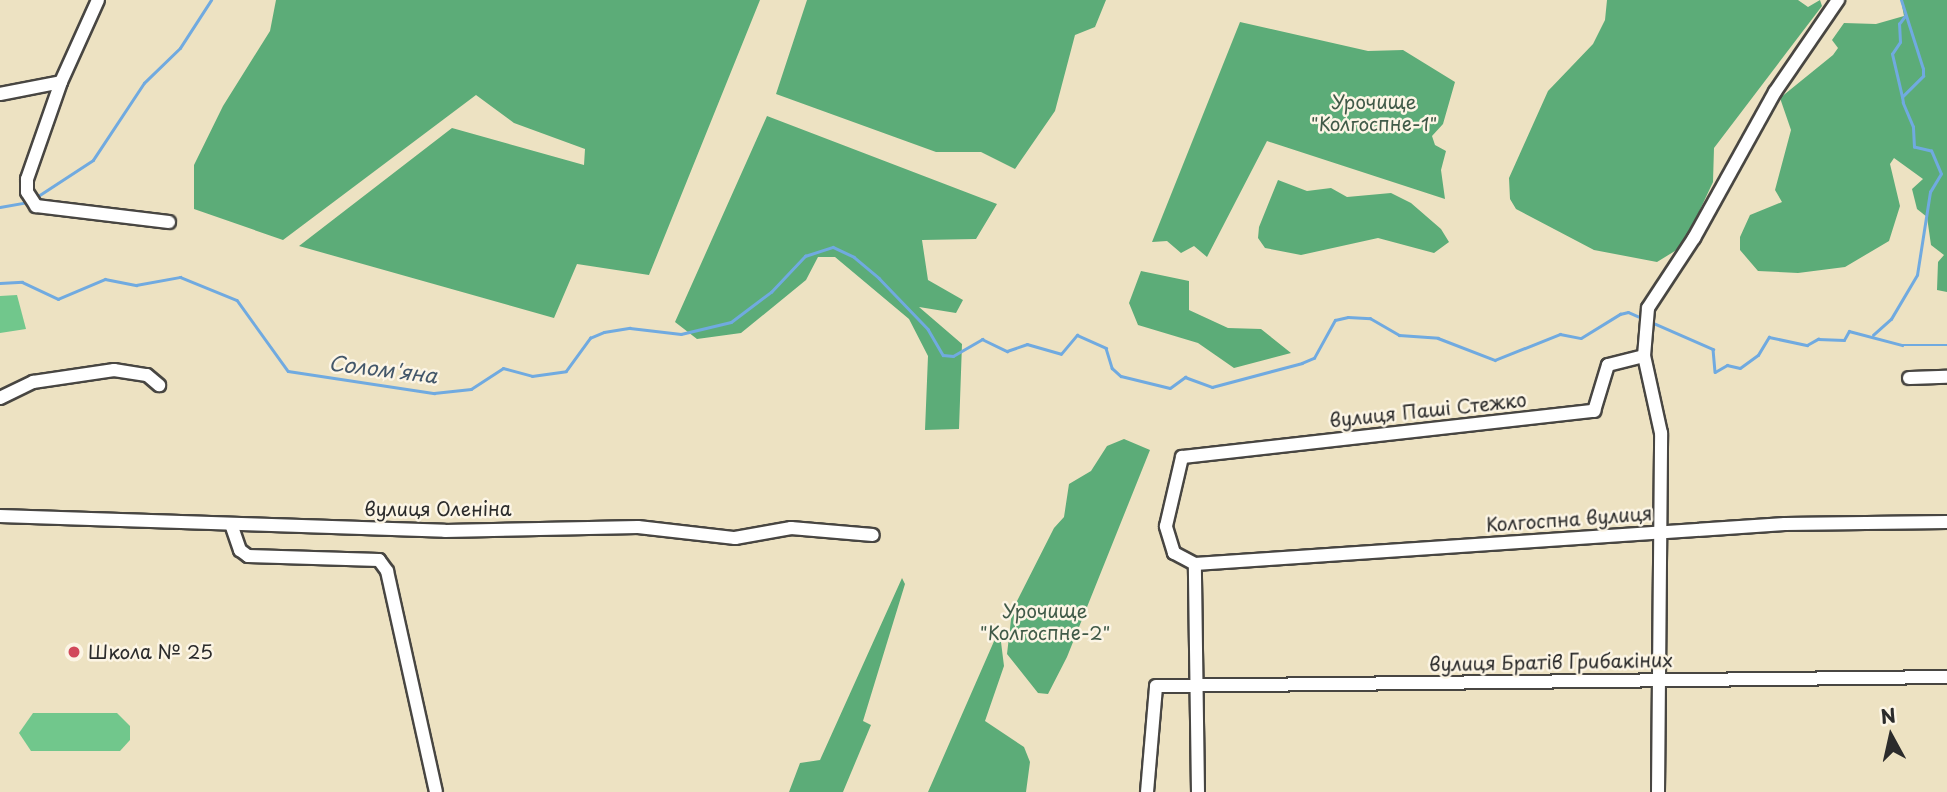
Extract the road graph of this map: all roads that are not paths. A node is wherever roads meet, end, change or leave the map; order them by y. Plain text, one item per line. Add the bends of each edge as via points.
1 (98, 0) edge
2 (1838, 0) edge
3 (61, 82) junction
4 (0, 94) edge
5 (169, 222) dead end
6 (1644, 356) junction
7 (1947, 377) edge
8 (1909, 378) dead end
9 (159, 385) dead end
10 (0, 398) edge
11 (0, 516) edge
12 (1947, 522) edge
13 (232, 524) junction
14 (1657, 532) junction
15 (873, 535) dead end
16 (1195, 564) junction
17 (1947, 677) edge
18 (1658, 679) junction
19 (1198, 688) junction
20 (436, 792) edge
21 (1147, 792) edge
22 (1198, 792) edge
23 (1658, 792) edge

1 - 3 street
2 - 6 street via 1775,92 1694,238 1648,308
3 - 4 street
3 - 5 street via 27,179 31,200
6 - 14 street via 1661,433
6 - 16 street, вулиця Паші Стежко via 1608,365 1594,411 1182,457 1166,526 1174,553
7 - 8 street
9 - 10 street via 147,375 114,370 33,382
11 - 13 street, вулиця Оленіна
12 - 14 street, Колгоспна вулиця
13 - 15 street, вулиця Оленіна via 445,531 638,527 735,538 791,528
13 - 20 street via 240,550 248,556 379,560 387,571
14 - 16 street, Колгоспна вулиця
14 - 18 street
16 - 19 street
17 - 18 street, вулиця Братів Грибакіних
18 - 19 street, вулиця Братів Грибакіних
18 - 23 street
19 - 21 street, вулиця Братів Грибакіних via 1156,685
19 - 22 street

